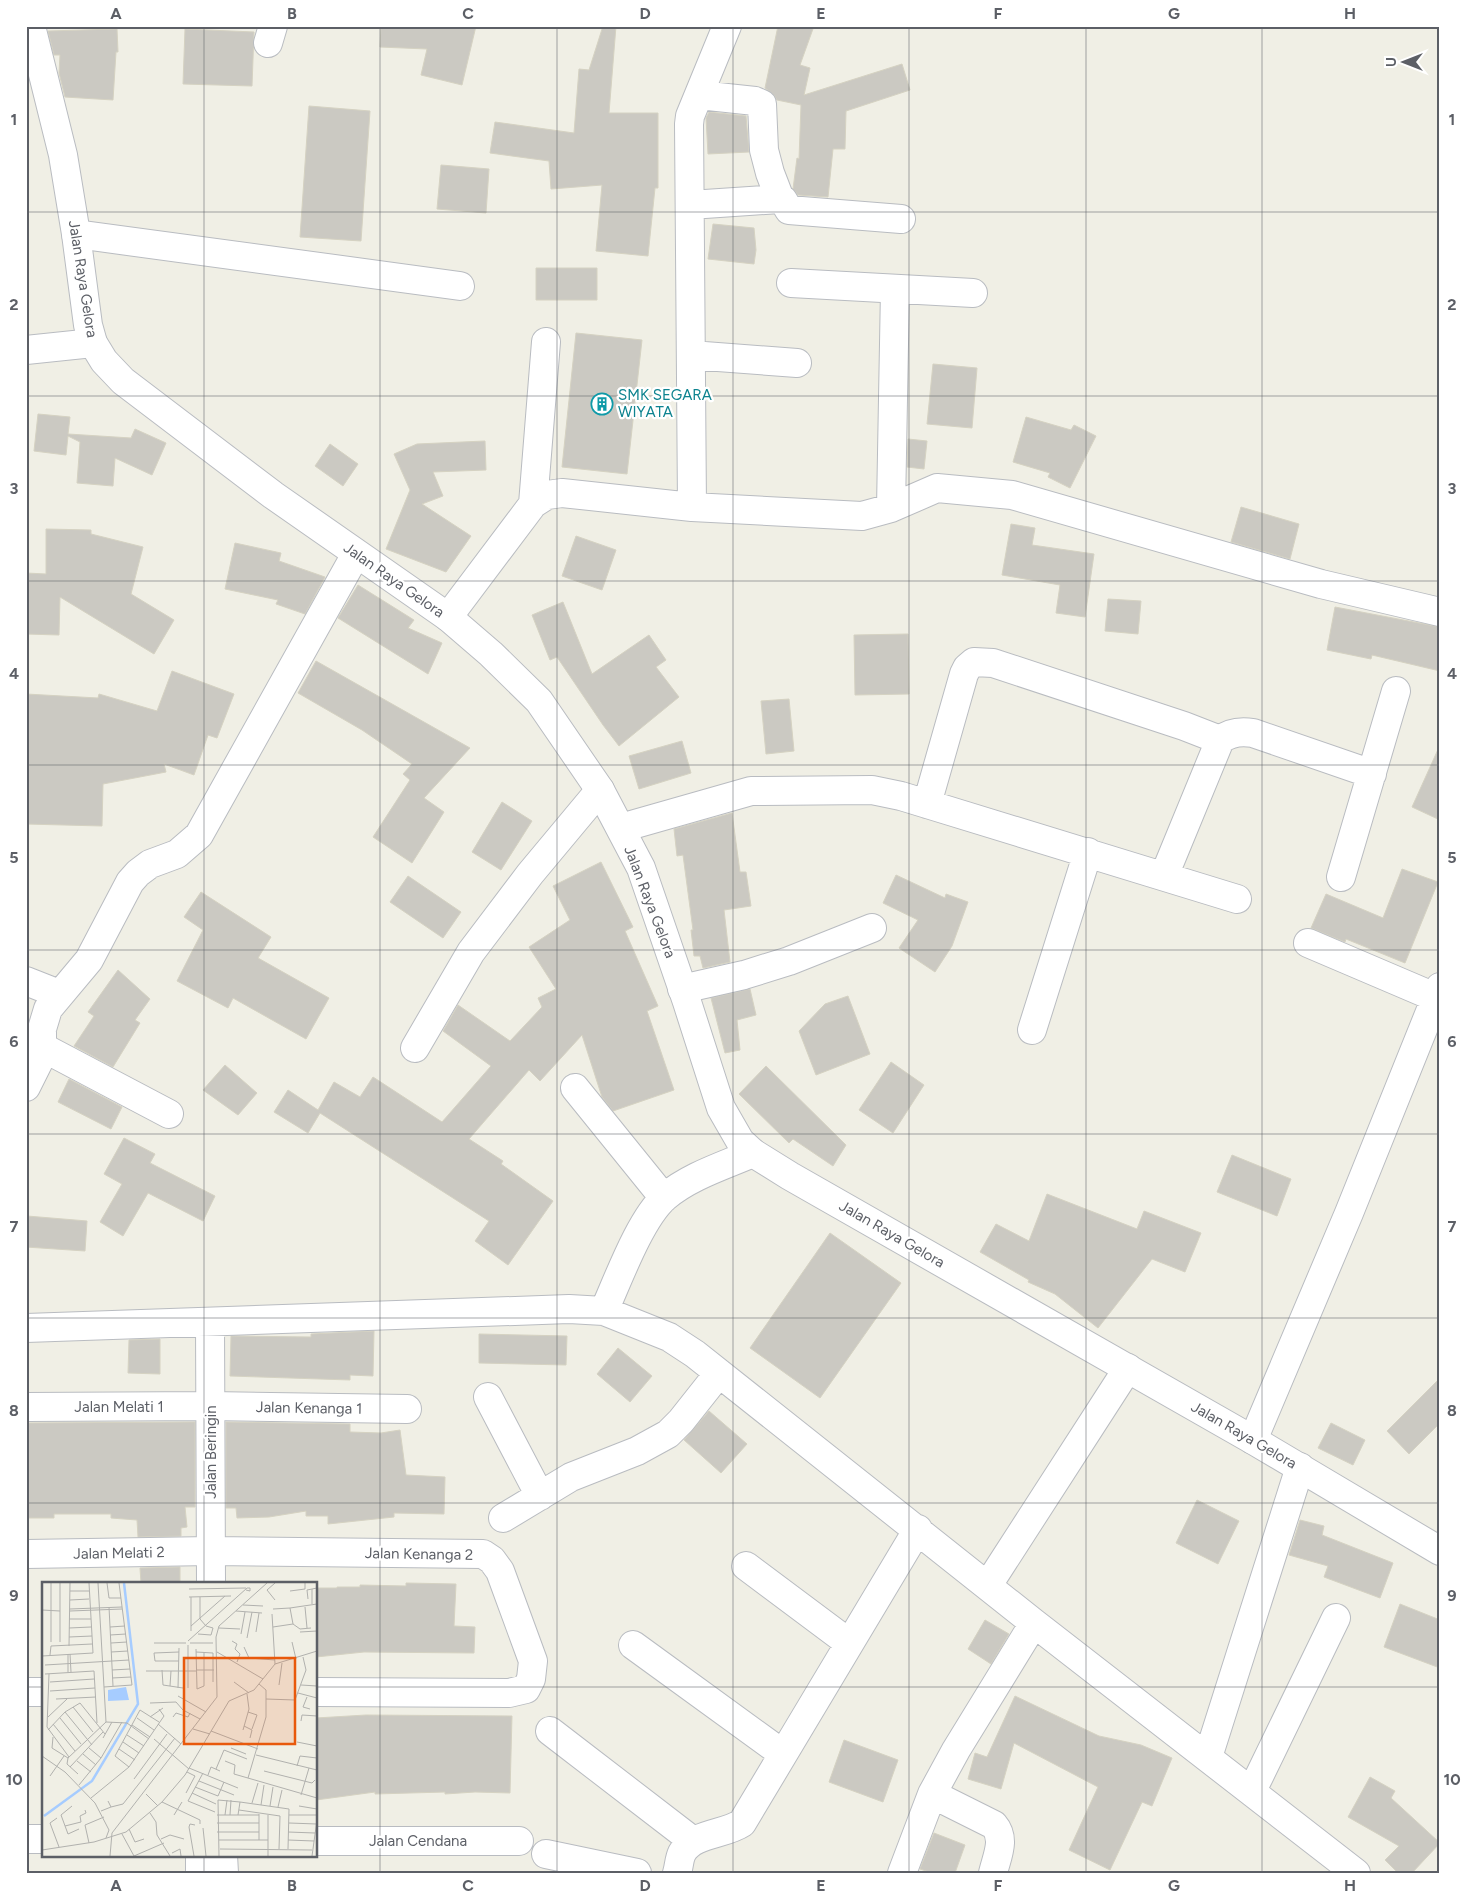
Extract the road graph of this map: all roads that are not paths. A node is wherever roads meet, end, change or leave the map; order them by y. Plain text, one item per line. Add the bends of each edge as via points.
1 (31, 26) edge
2 (727, 26) edge
3 (698, 96) junction
4 (780, 199) junction
5 (690, 205) junction
6 (901, 220) dead end
7 (76, 234) junction
8 (791, 283) dead end
9 (460, 286) dead end
10 (895, 289) junction
11 (973, 293) dead end
12 (546, 342) dead end
13 (93, 343) junction
14 (691, 355) junction
15 (27, 357) edge
16 (797, 363) dead end
17 (533, 504) junction
18 (692, 508) junction
19 (891, 508) junction
20 (356, 554) junction
21 (1440, 612) edge
22 (448, 617) junction
23 (1396, 691) dead end
24 (1220, 740) junction
25 (1372, 774) junction
26 (600, 790) junction
27 (927, 804) junction
28 (621, 828) junction
29 (1088, 852) junction
30 (1164, 876) junction
31 (1341, 877) dead end
32 (1237, 899) dead end
33 (872, 928) dead end
34 (1308, 943) dead end
35 (26, 981) edge
36 (682, 989) junction
37 (1439, 990) edge
38 (59, 994) junction
39 (1032, 1030) dead end
40 (42, 1047) junction
41 (415, 1048) dead end
42 (26, 1087) edge
43 (575, 1088) dead end
44 (169, 1114) dead end
45 (753, 1153) junction
46 (664, 1198) junction
47 (604, 1311) junction
48 (210, 1322) junction
49 (26, 1328) edge
50 (1128, 1368) junction
51 (719, 1373) junction
52 (488, 1397) dead end
53 (211, 1406) junction
54 (26, 1407) edge
55 (407, 1409) dead end
56 (1253, 1440) junction
57 (1300, 1467) junction
58 (540, 1496) junction
59 (503, 1518) dead end
60 (918, 1529) junction
61 (211, 1551) junction
62 (1440, 1551) edge
63 (26, 1554) edge
64 (746, 1566) dead end
65 (211, 1582) edge
66 (988, 1585) junction
67 (1336, 1618) dead end
68 (1034, 1623) junction
69 (633, 1644) dead end
70 (849, 1644) junction
71 (26, 1692) edge
72 (42, 1692) edge
73 (318, 1692) edge
74 (550, 1731) dead end
75 (783, 1754) junction
76 (1208, 1757) junction
77 (1252, 1791) junction
78 (932, 1794) junction
79 (26, 1839) edge
80 (42, 1839) edge
81 (318, 1841) edge
82 (519, 1841) dead end
83 (693, 1841) junction
84 (546, 1854) dead end
85 (200, 1856) edge
86 (224, 1856) edge
87 (200, 1873) edge
88 (224, 1873) edge
89 (637, 1873) edge
90 (677, 1873) edge
91 (902, 1873) edge
92 (993, 1873) edge
93 (1356, 1873) edge

1 - 7 street, Jalan Raya Gelora via 63,155
2 - 3 street
3 - 4 street via 762,104 764,150
3 - 5 street via 689,124
4 - 5 street
4 - 6 street via 789,210
5 - 14 street
7 - 9 street
7 - 13 street, Jalan Raya Gelora
8 - 10 street
10 - 11 street
10 - 19 street
12 - 17 street
13 - 15 street
13 - 20 street, Jalan Raya Gelora via 104,361 123,381 273,496
14 - 16 street
14 - 18 street
17 - 18 street via 547,496 562,493
17 - 22 street
18 - 19 street via 862,516
19 - 21 street via 937,488 1012,496 1322,584
20 - 22 street, Jalan Raya Gelora
20 - 38 street via 200,835 177,854 150,864 134,877 89,960
22 - 26 street, Jalan Raya Gelora via 539,701
23 - 25 street
24 - 25 street via 1235,733 1253,733
24 - 27 street via 993,663 974,662 964,674
24 - 30 street
25 - 31 street
26 - 28 street, Jalan Raya Gelora
26 - 41 street via 471,952
27 - 28 street via 872,790 751,791
27 - 29 street
28 - 36 street, Jalan Raya Gelora via 641,868
29 - 30 street
29 - 39 street
30 - 32 street
33 - 36 street via 789,961
34 - 37 street
35 - 38 street
36 - 45 street, Jalan Raya Gelora via 721,1108 740,1141
37 - 56 street
38 - 40 street via 48,1009 42,1029
40 - 42 street
40 - 44 street
43 - 46 street
45 - 46 street via 691,1179
45 - 50 street, Jalan Raya Gelora
46 - 47 street via 642,1227
47 - 48 street via 569,1308
47 - 51 street via 669,1337
48 - 49 street
48 - 53 street, Jalan Beringin
50 - 56 street, Jalan Raya Gelora
50 - 66 street
51 - 58 street via 668,1434 637,1451 571,1477
51 - 60 street
52 - 58 street
53 - 54 street, Jalan Melati 1
53 - 55 street, Jalan Kenanga 1
53 - 61 street, Jalan Beringin
56 - 57 street, Jalan Raya Gelora
57 - 62 street, Jalan Raya Gelora
57 - 76 street
58 - 59 street
60 - 66 street
60 - 70 street
61 - 63 street, Jalan Melati 2
61 - 65 street, Jalan Beringin
61 - 73 street, Jalan Kenanga 2 via 483,1554 500,1570 533,1661 530,1684 526,1689 509,1693
64 - 70 street
66 - 68 street
67 - 77 street
68 - 76 street
68 - 78 street
69 - 75 street
70 - 75 street
71 - 72 street
74 - 83 street
75 - 83 street via 742,1823
76 - 77 street
77 - 93 street
78 - 91 street
78 - 92 street via 998,1830 1001,1837
79 - 80 street
81 - 82 street, Jalan Cendana
83 - 90 street via 682,1853
84 - 89 street
85 - 87 street
86 - 88 street

